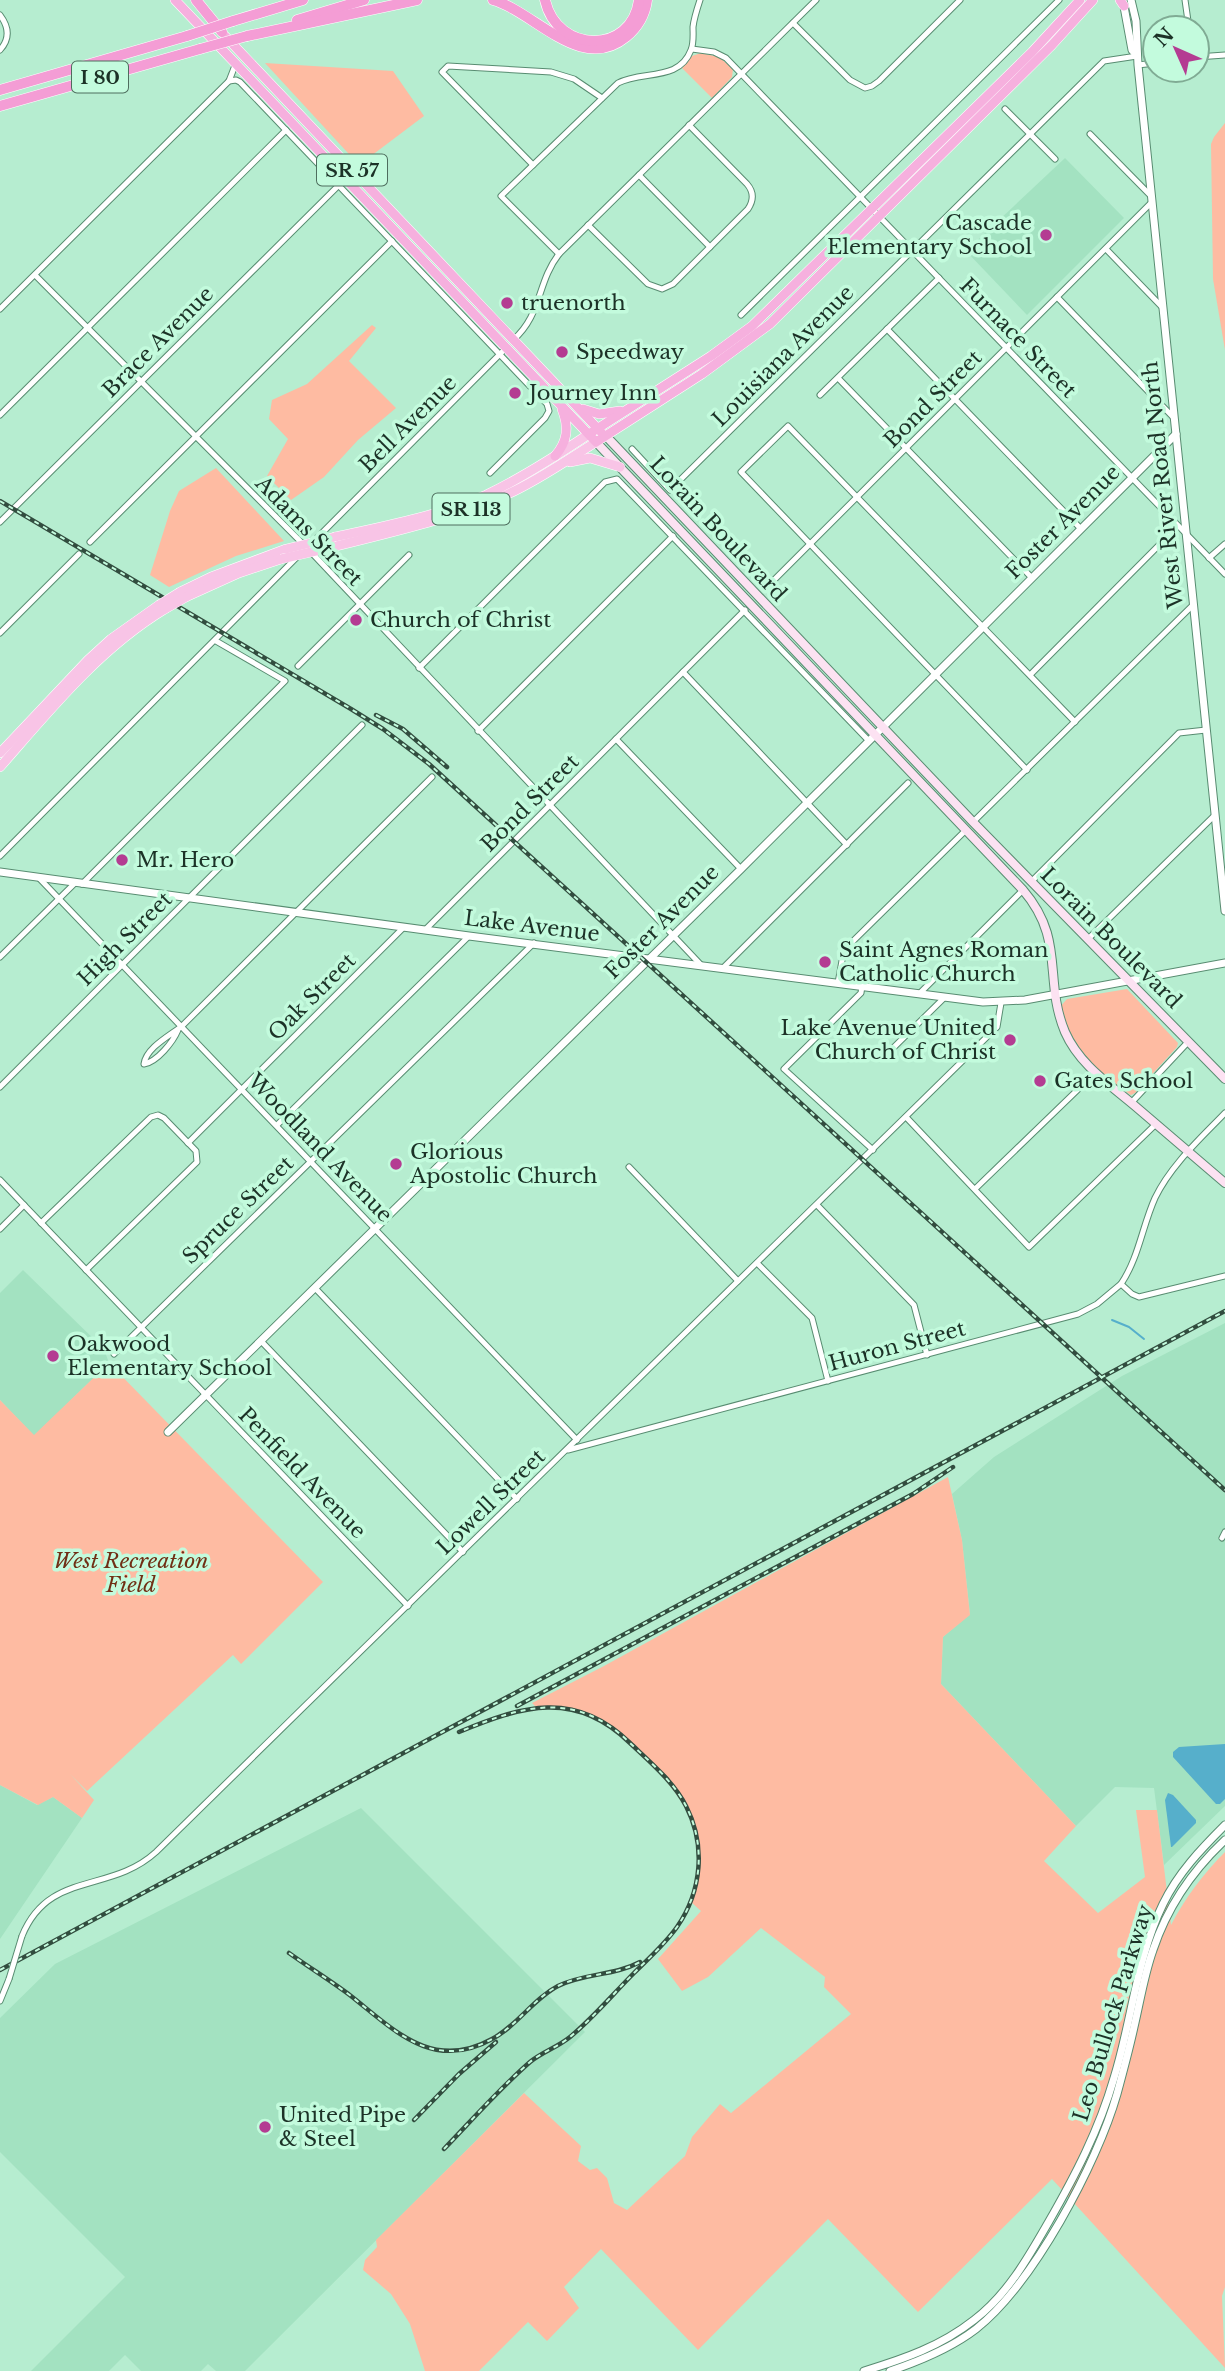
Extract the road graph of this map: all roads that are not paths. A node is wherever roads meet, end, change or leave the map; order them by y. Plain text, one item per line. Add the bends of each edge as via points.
1 (176, 0) edge
2 (190, 0) edge
3 (196, 0) edge
4 (303, 0) edge
5 (364, 0) edge
6 (417, 0) edge
7 (494, 0) edge
8 (545, 0) edge
9 (639, 0) edge
10 (647, 0) edge
11 (700, 0) edge
12 (816, 0) edge
13 (960, 0) edge
14 (1059, 0) edge
15 (1080, 0) edge
16 (1093, 0) edge
17 (1125, 1) edge
18 (0, 15) edge
19 (793, 23) junction
20 (222, 32) junction
21 (247, 36) junction
22 (692, 49) junction
23 (0, 50) edge
24 (1138, 61) junction
25 (1141, 61) edge
26 (236, 63) junction
27 (741, 74) junction
28 (229, 81) junction
29 (0, 90) edge
30 (602, 98) junction
31 (0, 106) edge
32 (1005, 109) dead end
33 (689, 125) junction
34 (286, 130) junction
35 (1030, 134) junction
36 (1090, 134) dead end
37 (1055, 159) dead end
38 (533, 165) junction
39 (639, 175) junction
40 (339, 185) junction
41 (861, 198) junction
42 (1152, 199) junction
43 (876, 213) junction
44 (589, 225) junction
45 (392, 241) junction
46 (710, 247) junction
47 (1106, 249) junction
48 (912, 251) junction
49 (559, 254) junction
50 (35, 275) junction
51 (939, 278) junction
52 (1057, 297) junction
53 (1163, 308) junction
54 (0, 309) edge
55 (741, 316) dead end
56 (87, 328) junction
57 (887, 329) junction
58 (506, 347) junction
59 (1006, 348) junction
60 (838, 378) junction
61 (141, 381) junction
62 (820, 396) dead end
63 (955, 399) junction
64 (573, 403) junction
65 (560, 404) junction
66 (629, 409) junction
67 (0, 415) edge
68 (1174, 419) junction
69 (602, 432) junction
70 (1176, 434) junction
71 (196, 437) junction
72 (592, 438) junction
73 (906, 448) junction
74 (632, 449) dead end
75 (555, 456) junction
76 (620, 467) junction
77 (552, 470) junction
78 (489, 474) dead end
79 (1132, 478) junction
80 (858, 497) junction
81 (0, 522) edge
82 (1178, 526) junction
83 (1081, 529) junction
84 (1185, 533) junction
85 (673, 536) junction
86 (90, 542) dead end
87 (334, 542) junction
88 (1225, 544) edge
89 (810, 545) junction
90 (307, 547) junction
91 (79, 554) dead end
92 (409, 555) dead end
93 (1209, 558) junction
94 (1225, 574) edge
95 (1032, 578) junction
96 (766, 588) dead end
97 (183, 595) junction
98 (1193, 605) junction
99 (359, 606) junction
100 (162, 607) junction
101 (745, 610) junction
102 (983, 627) junction
103 (0, 632) edge
104 (216, 640) junction
105 (298, 666) dead end
106 (419, 668) junction
107 (683, 672) junction
108 (935, 675) junction
109 (1030, 675) junction
110 (1075, 722) junction
111 (362, 725) dead end
112 (883, 728) junction
113 (1206, 730) junction
114 (478, 731) junction
115 (872, 738) junction
116 (616, 739) junction
117 (0, 753) edge
118 (0, 767) edge
119 (1027, 770) junction
120 (432, 777) dead end
121 (908, 783) dead end
122 (807, 803) junction
123 (550, 806) junction
124 (1215, 815) junction
125 (973, 822) junction
126 (966, 830) junction
127 (847, 845) junction
128 (0, 856) edge
129 (741, 869) junction
130 (0, 872) edge
131 (40, 878) junction
132 (1031, 882) junction
133 (78, 883) junction
134 (1023, 890) junction
135 (59, 898) junction
136 (189, 898) junction
137 (1225, 911) edge
138 (297, 912) junction
139 (405, 927) junction
140 (426, 929) junction
141 (469, 936) junction
142 (673, 936) junction
143 (1088, 939) junction
144 (534, 943) junction
145 (0, 957) edge
146 (650, 958) junction
147 (1225, 963) edge
148 (122, 964) junction
149 (701, 965) junction
150 (723, 968) junction
151 (1129, 981) junction
152 (838, 984) junction
153 (862, 986) junction
154 (918, 994) junction
155 (1055, 995) junction
156 (945, 998) junction
157 (1001, 1003) junction
158 (180, 1028) junction
159 (1188, 1042) junction
160 (889, 1052) dead end
161 (1095, 1073) junction
162 (1225, 1079) edge
163 (0, 1087) edge
164 (242, 1089) junction
165 (1131, 1102) junction
166 (1225, 1113) edge
167 (906, 1117) junction
168 (1156, 1124) junction
169 (276, 1125) junction
170 (188, 1143) junction
171 (873, 1150) junction
172 (1188, 1151) junction
173 (311, 1161) junction
174 (629, 1167) dead end
175 (0, 1180) edge
176 (1225, 1183) edge
177 (975, 1189) junction
178 (24, 1205) junction
179 (817, 1205) junction
180 (41, 1223) junction
181 (0, 1229) edge
182 (375, 1229) junction
183 (757, 1263) junction
184 (86, 1270) junction
185 (1225, 1276) edge
186 (738, 1281) junction
187 (1121, 1284) junction
188 (315, 1288) junction
189 (141, 1327) junction
190 (261, 1341) junction
191 (114, 1354) dead end
192 (927, 1354) junction
193 (828, 1381) junction
194 (206, 1394) junction
195 (168, 1432) dead end
196 (577, 1440) junction
197 (565, 1451) junction
198 (516, 1499) junction
199 (463, 1552) junction
200 (408, 1606) junction
201 (1224, 1826) edge
202 (1225, 1840) edge
203 (0, 2001) edge
204 (864, 2371) edge
205 (890, 2371) edge

1 - 26 highway, Lorain Boulevard / SR 57
2 - 20 highway, Lorain Boulevard / SR 57
3 - 20 highway
4 - 29 highway, I 80, bridge
5 - 21 highway, I 80
6 - 21 highway
7 - 10 highway via 564,40 591,49 611,46 631,33
8 - 9 highway via 559,28 590,42 624,29
11 - 22 street
12 - 19 street, Bell Avenue
13 - 19 street via 879,81 864,88 850,80
14 - 41 street
15 - 43 highway, SR 57
16 - 43 highway, SR 57
17 - 24 street, West River Road North via 1132,50
18 - 23 street via 8,34
19 - 27 street, Bell Avenue
20 - 58 highway, Lorain Boulevard / SR 57
21 - 31 highway, I 80, bridge
22 - 27 street, Furnace Street via 720,54
22 - 30 street via 671,72 626,79
24 - 25 street, Louisiana Avenue
24 - 35 street, Louisiana Avenue via 1104,61
24 - 42 street, West River Road North
26 - 28 street
26 - 58 highway, Lorain Boulevard / SR 57
27 - 33 street, Bell Avenue
27 - 41 street, Furnace Street
28 - 34 street, Lorain Boulevard via 240,82
28 - 50 street
30 - 38 street
30 - 38 street via 574,79 551,72 448,66 442,72
32 - 35 street
33 - 39 street, Bell Avenue
33 - 46 street via 753,195 748,209
34 - 40 street, Lorain Boulevard
34 - 56 street
35 - 37 street
35 - 48 street, Louisiana Avenue
36 - 42 street
38 - 49 street via 501,196
39 - 44 street, Bell Avenue
39 - 46 street
40 - 45 street, Lorain Boulevard
40 - 61 street, Brace Avenue
41 - 43 street, Furnace Street
41 - 55 street
42 - 47 street, Bond Street
42 - 53 street, West River Road North
43 - 48 street, Furnace Street
43 - 66 highway, SR 57 via 752,326
43 - 69 highway, SR 57 via 760,333 702,374
44 - 46 street via 657,289 671,286
44 - 49 street, Bell Avenue
45 - 58 street, Lorain Boulevard
45 - 71 street
47 - 52 street, Bond Street
47 - 53 street
48 - 51 street, Furnace Street
48 - 74 street, Louisiana Avenue via 670,490
49 - 58 street, Bell Avenue via 531,319
50 - 54 street
50 - 56 street, Adams Street
51 - 57 street
51 - 59 street, Furnace Street
52 - 59 street, Bond Street
52 - 68 street
53 - 68 street, West River Road North
56 - 61 street, Adams Street
56 - 67 street
57 - 60 street
57 - 63 street
58 - 64 highway, Lorain Boulevard / SR 57
58 - 65 highway, Lorain Boulevard / SR 57
58 - 78 street, Lorain Boulevard via 549,411
58 - 90 street, Bell Avenue
59 - 63 street, Bond Street
59 - 79 street, Furnace Street
60 - 62 street
60 - 73 street
61 - 71 street, Adams Street
61 - 81 street, Brace Avenue
63 - 73 street, Bond Street
63 - 83 street
64 - 66 highway, SR 57 via 599,414
64 - 69 highway, Lorain Boulevard
65 - 72 highway, Lorain Boulevard / SR 57
65 - 75 highway via 567,433
66 - 69 highway
68 - 70 street, West River Road North
69 - 72 highway, SR 57
69 - 112 main road, Lorain Boulevard
70 - 79 street, Foster Avenue
70 - 84 street, West River Road North
71 - 86 street
71 - 90 street, Adams Street
72 - 75 main road, SR 113
72 - 76 main road, Lorain Boulevard
72 - 77 main road, SR 113
73 - 80 street, Bond Street
73 - 95 street
75 - 87 main road, SR 113 via 465,503
76 - 77 main road via 590,458
76 - 115 main road, Lorain Boulevard
77 - 87 main road, SR 113 via 460,513
79 - 82 street, Furnace Street
79 - 83 street, Foster Avenue
80 - 89 street, Bond Street
80 - 89 street via 788,426 741,472
80 - 102 street
82 - 84 street, Furnace Street
82 - 109 street
83 - 95 street, Foster Avenue
84 - 93 street, Furnace Street
84 - 98 street, West River Road North
85 - 101 street, Lorain Boulevard
85 - 106 street via 621,481 608,480
85 - 114 street
87 - 97 main road, SR 113, bridge
87 - 97 main road, SR 113, bridge via 286,549 211,577
88 - 93 street
89 - 96 street, Bond Street
89 - 108 street
90 - 99 street, Adams Street
90 - 104 street, Bell Avenue
91 - 103 street
92 - 99 street
93 - 94 street, Furnace Street
95 - 102 street, Foster Avenue
97 - 100 main road, SR 113, bridge
98 - 110 street
98 - 113 street, West River Road North
99 - 105 street
99 - 106 street, Adams Street
100 - 117 main road, SR 113 via 111,639
100 - 118 main road, SR 113 via 83,675
101 - 107 street, Bond Street
101 - 115 street, Lorain Boulevard
102 - 108 street, Foster Avenue
102 - 109 street
104 - 128 street, Bell Avenue
104 - 133 street via 285,681
106 - 114 street, Adams Street
107 - 116 street, Bond Street
107 - 122 street
108 - 112 street, Foster Avenue
108 - 119 street
109 - 110 street
110 - 119 street
111 - 136 street, High Street
112 - 115 street, Foster Avenue
112 - 125 main road, Lorain Boulevard
113 - 124 street, West River Road North
113 - 132 street via 1179,733
114 - 123 street, Adams Street
115 - 122 street, Foster Avenue
115 - 126 main road, Lorain Boulevard
116 - 123 street, Bond Street
116 - 129 street
119 - 125 street
120 - 138 street
121 - 127 street
122 - 127 street
122 - 129 street, Foster Avenue
123 - 140 street, Bond Street
123 - 142 street, Adams Street
124 - 137 street, West River Road North
124 - 143 street
125 - 132 main road, Lorain Boulevard
126 - 134 main road, Lorain Boulevard
126 - 152 street via 848,946
127 - 150 street
129 - 142 street, Foster Avenue
130 - 131 street, Lake Avenue
131 - 133 street, Lake Avenue
131 - 135 street, Woodland Avenue
132 - 143 main road, Lorain Boulevard
133 - 135 street
133 - 136 street, Lake Avenue
134 - 154 street
134 - 155 main road, Lorain Boulevard via 1046,928
135 - 145 street
135 - 148 street, Woodland Avenue
136 - 138 street, Lake Avenue
136 - 148 street, High Street
138 - 139 street, Lake Avenue
138 - 158 street
139 - 140 street, Lake Avenue
139 - 164 street, Oak Street
140 - 141 street, Lake Avenue
141 - 144 street, Lake Avenue
141 - 169 street
142 - 146 street, Foster Avenue
142 - 149 street, Adams Street
143 - 151 main road, Lorain Boulevard
144 - 146 street, Lake Avenue
144 - 173 street, Spruce Street
146 - 149 street, Lake Avenue
146 - 182 street, Foster Avenue
147 - 151 street, Lake Avenue
148 - 158 street, Woodland Avenue
148 - 163 street, High Street
149 - 150 street, Lake Avenue
150 - 152 street, Lake Avenue
151 - 155 street, Lake Avenue
151 - 159 main road, Lorain Boulevard
152 - 153 street, Lake Avenue
153 - 154 street, Lake Avenue
153 - 171 street via 861,993 784,1069
154 - 156 street, Lake Avenue
155 - 157 street, Lake Avenue
155 - 161 main road, Lorain Boulevard via 1065,1032
156 - 157 street, Lake Avenue
156 - 160 street
157 - 167 street, Lowell Street via 997,1027
158 - 158 street via 145,1057 144,1065 150,1064
158 - 164 street, Woodland Avenue
159 - 162 main road, Lorain Boulevard
159 - 165 street
161 - 165 main road, Lorain Boulevard
161 - 177 street
164 - 169 street, Woodland Avenue
164 - 170 street, Oak Street
165 - 168 main road, Lorain Boulevard
166 - 172 street
167 - 171 street, Lowell Street
167 - 177 street
168 - 172 main road, Lorain Boulevard
168 - 177 street via 1030,1247
169 - 173 street, Woodland Avenue
170 - 180 street via 164,1118 151,1117
170 - 184 street via 198,1155 195,1165
171 - 179 street, Lowell Street
172 - 176 main road, Lorain Boulevard
172 - 187 street via 1156,1196 1136,1257
173 - 182 street, Woodland Avenue
173 - 189 street, Spruce Street
174 - 186 street
175 - 178 street, Penfield Avenue
178 - 180 street, Penfield Avenue
178 - 181 street
179 - 183 street, Lowell Street
179 - 192 street via 914,1305
180 - 184 street, Penfield Avenue
182 - 188 street, Foster Avenue
182 - 196 street, Woodland Avenue
183 - 186 street, Lowell Street
183 - 193 street via 812,1318
184 - 189 street, Penfield Avenue
185 - 187 street via 1139,1297
186 - 196 street, Lowell Street
187 - 192 street, Huron Street via 1078,1314
188 - 190 street, Foster Avenue
188 - 198 street
189 - 191 street, Spruce Street
189 - 194 street, Penfield Avenue
190 - 194 street, Foster Avenue
190 - 199 street
192 - 193 street, Huron Street
193 - 197 street, Huron Street
194 - 195 street, Foster Avenue
194 - 200 street, Penfield Avenue
196 - 197 street, Lowell Street
197 - 198 street, Lowell Street
198 - 199 street, Lowell Street
199 - 200 street, Lowell Street
200 - 203 street, Lowell Street, bridge via 149,1858 127,1872 55,1895 36,1910
201 - 204 street, Leo Bullock Parkway via 1185,1868 1163,1902 1099,2126 1018,2273 976,2319 943,2341
202 - 205 street, Leo Bullock Parkway via 1192,1876 1160,1931 1106,2127 1080,2185 1039,2255 978,2328 930,2357

